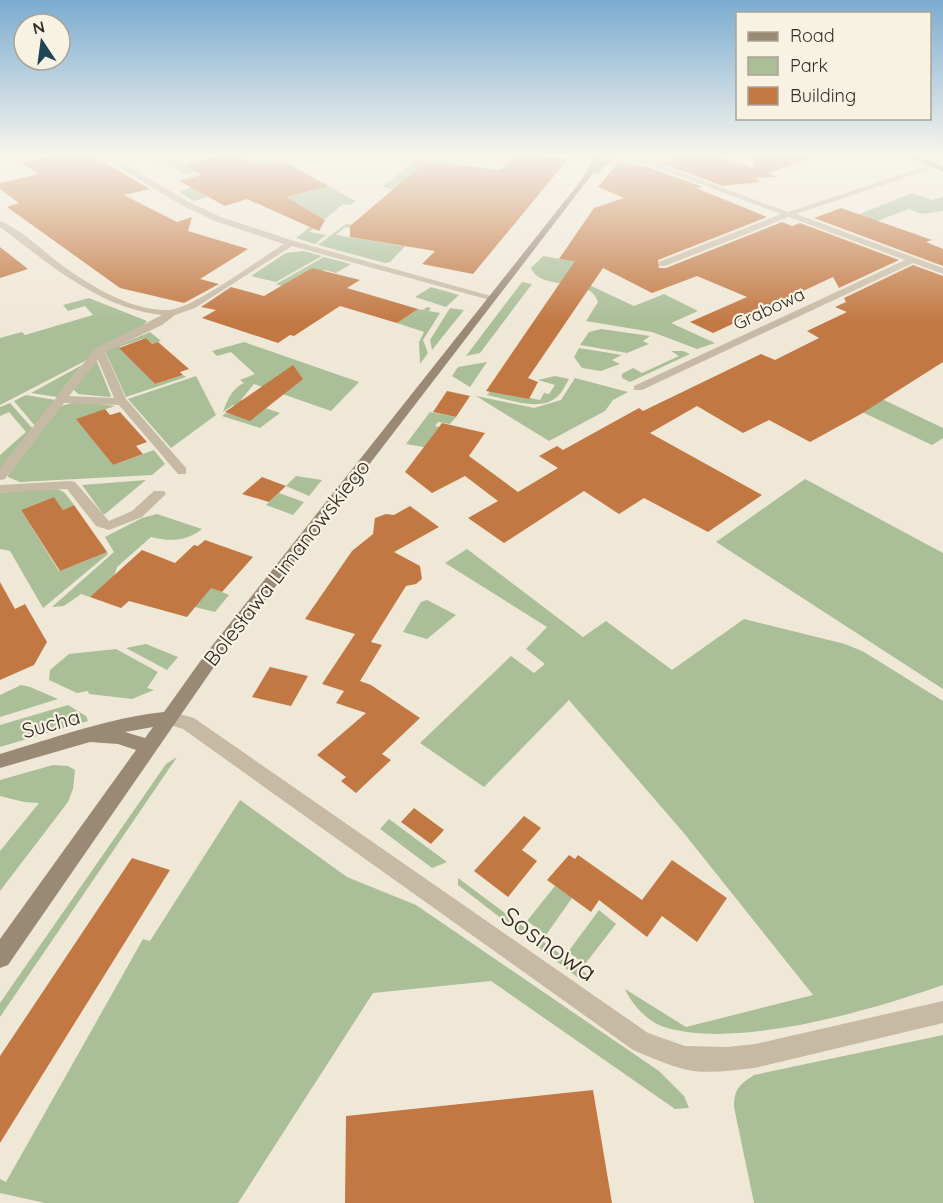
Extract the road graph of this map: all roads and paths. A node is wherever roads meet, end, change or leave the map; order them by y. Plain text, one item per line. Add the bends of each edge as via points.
1 (200, 210) edge
2 (561, 210) edge
3 (777, 210) edge
4 (804, 210) edge
5 (790, 215) junction
6 (0, 223) edge
7 (291, 243) junction
8 (913, 260) junction
9 (662, 264) dead end
10 (943, 271) edge
11 (493, 298) junction
12 (171, 314) junction
13 (99, 351) junction
14 (638, 388) dead end
15 (61, 399) junction
16 (122, 402) junction
17 (182, 471) dead end
18 (0, 476) edge
19 (0, 489) edge
20 (159, 494) dead end
21 (169, 718) junction
22 (90, 735) junction
23 (149, 747) junction
24 (0, 761) edge
25 (0, 957) edge
26 (943, 1012) edge

1 - 7 street
2 - 11 street, Bolesława Limanowskiego
3 - 5 street
4 - 5 street
5 - 8 street
5 - 9 street
6 - 12 street via 101,295 137,308
7 - 11 street
7 - 12 street via 192,306
8 - 10 street
8 - 14 street, Grabowa
11 - 21 street, Bolesława Limanowskiego
12 - 13 street
13 - 15 street
13 - 16 street
15 - 16 street
15 - 18 street
16 - 17 street
19 - 20 street via 70,485 101,523 109,526 137,514
21 - 22 street
21 - 23 street, Bolesława Limanowskiego
21 - 26 street, Sosnowa via 188,723 641,1042 666,1052 703,1059 755,1056
22 - 23 street, Sucha via 118,737
22 - 24 street, Sucha
23 - 25 street, Bolesława Limanowskiego

